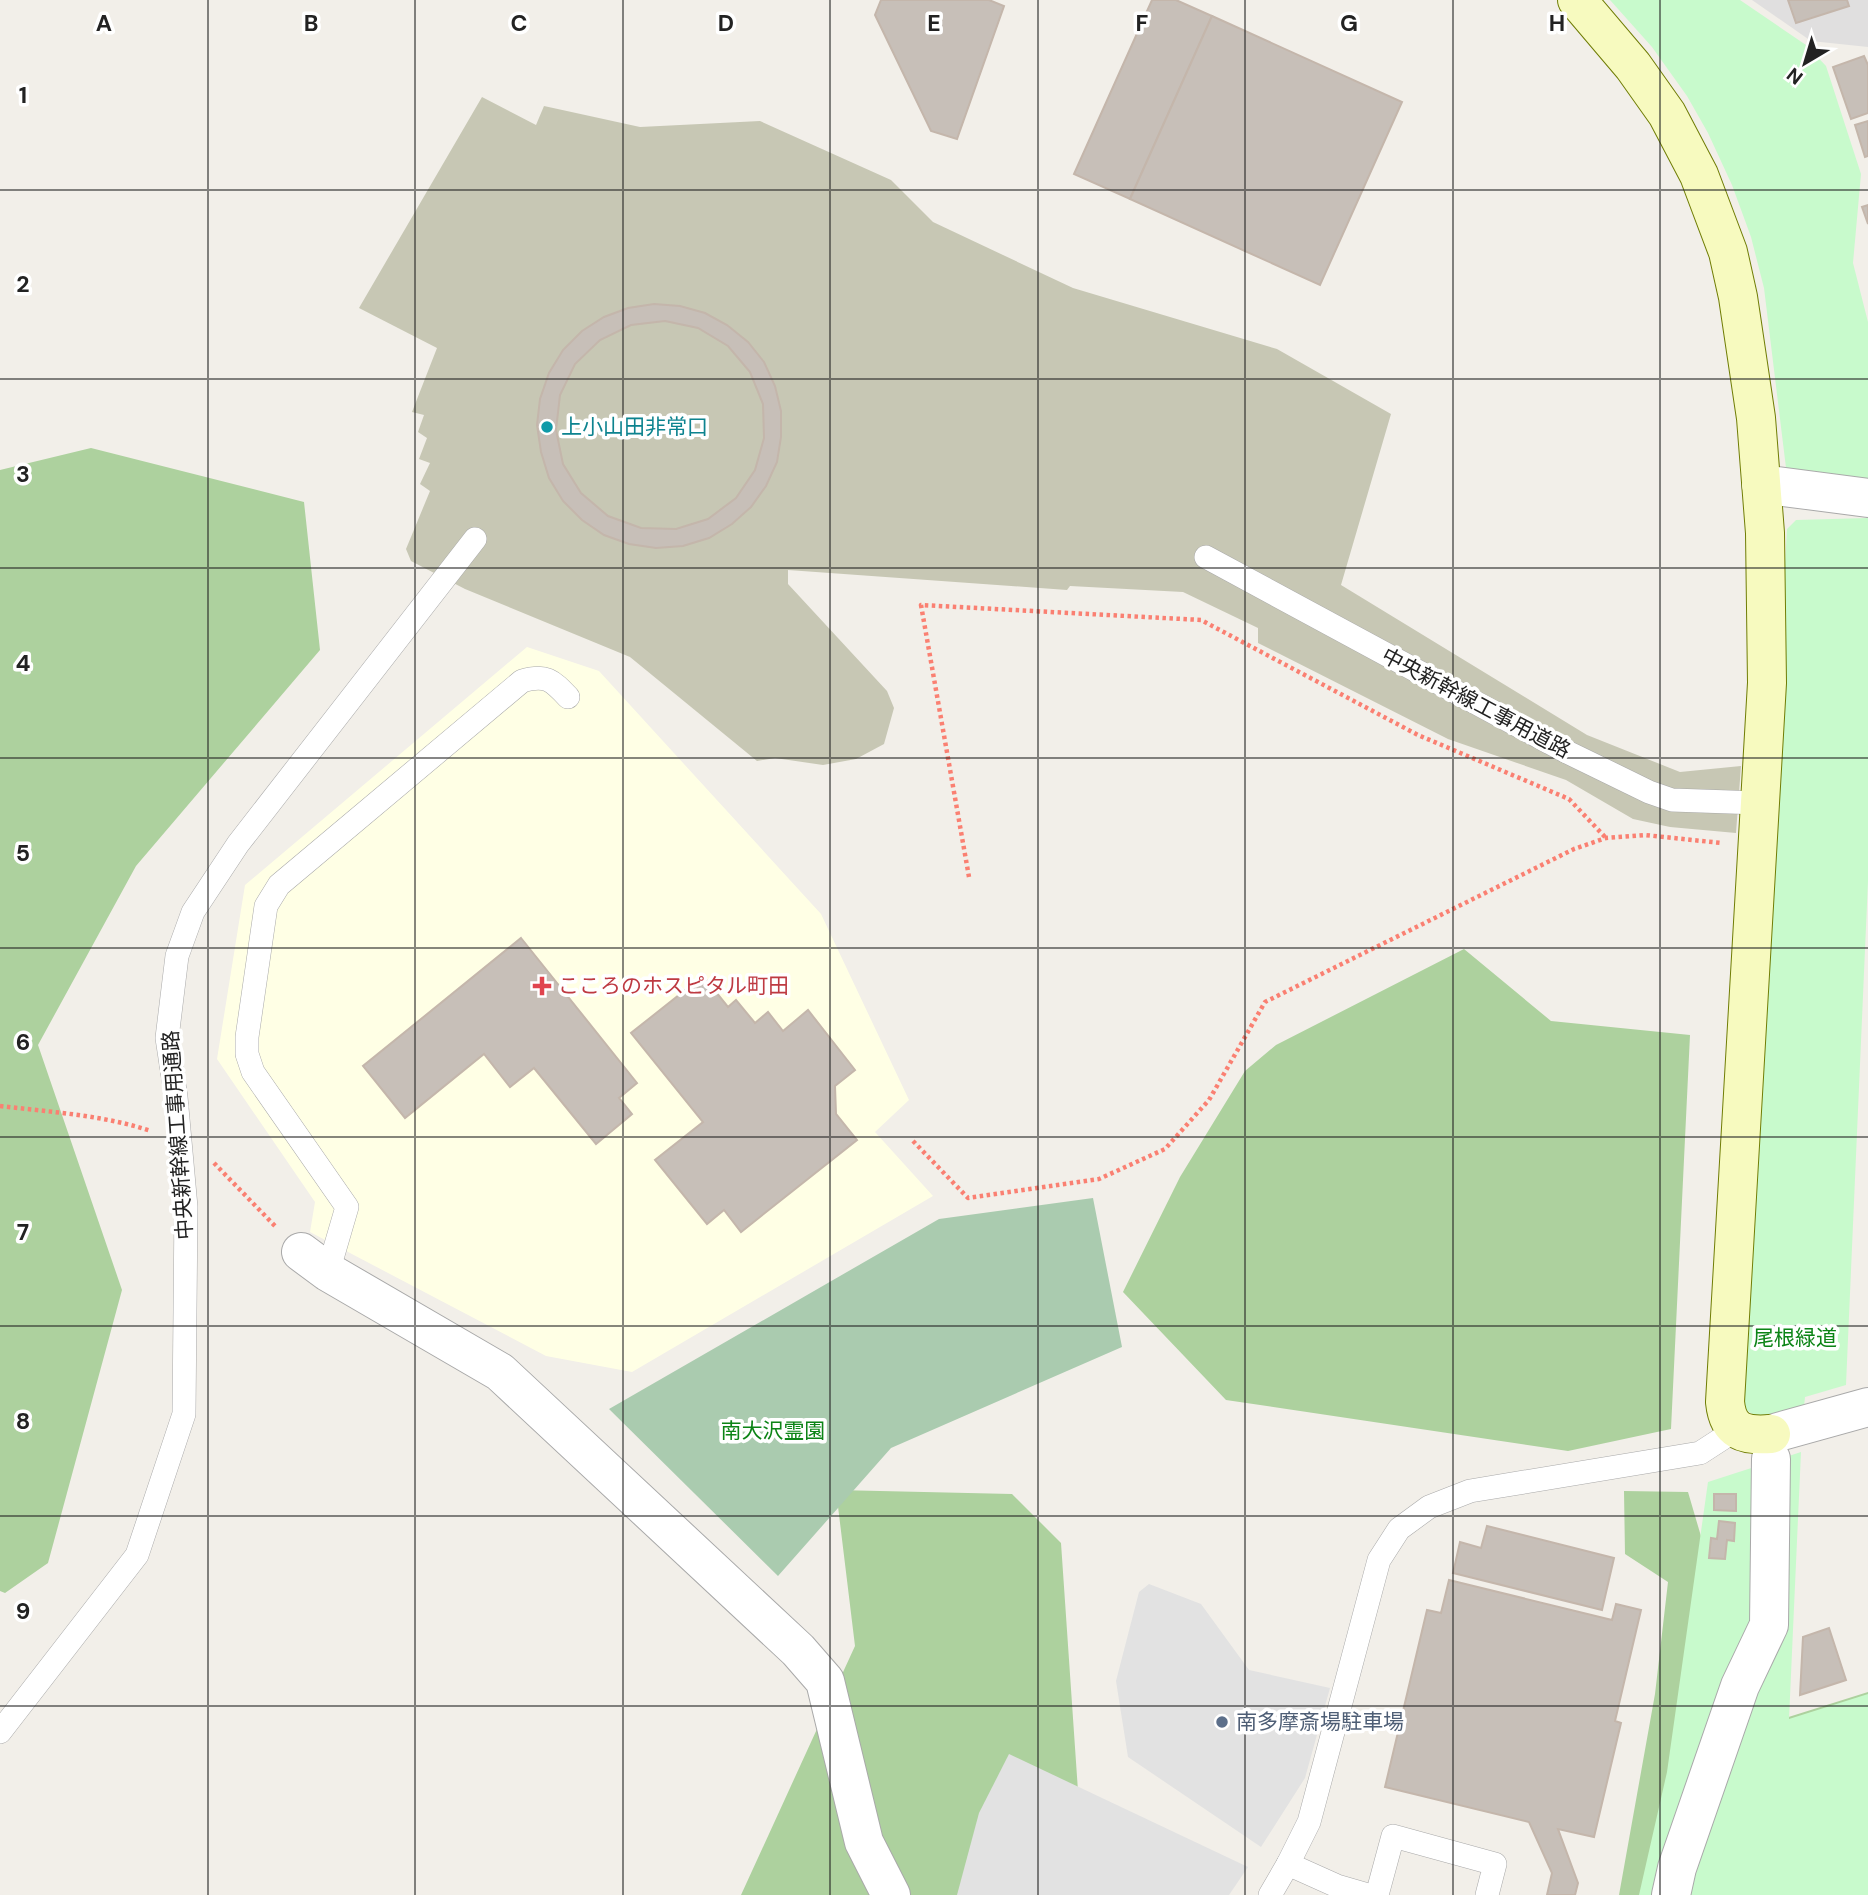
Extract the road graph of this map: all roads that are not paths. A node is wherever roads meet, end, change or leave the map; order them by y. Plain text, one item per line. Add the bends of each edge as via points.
1 (1577, 0) edge
2 (1761, 484) junction
3 (1868, 498) edge
4 (475, 539) dead end
5 (1206, 557) dead end
6 (568, 697) dead end
7 (1759, 803) junction
8 (314, 1262) joint
9 (1868, 1407) edge
10 (1760, 1441) junction
11 (0, 1732) edge
12 (1288, 1864) junction
13 (891, 1895) edge
14 (1270, 1895) edge
15 (1368, 1895) edge
16 (1377, 1895) edge
17 (1487, 1895) edge
18 (1671, 1895) edge

1 - 2 street via 1667,114 1709,198 1738,297
2 - 3 street
2 - 7 street via 1767,683
4 - 11 lane, 中央新幹線工事用通路 via 238,844 193,912 177,956 167,1038 186,1207 184,1414 137,1555
5 - 7 lane, 中央新幹線工事用道路 via 1649,792 1672,800
6 - 8 lane via 546,678 522,681 279,885 266,906 247,1054 253,1072 347,1207
7 - 10 street via 1725,1392 1726,1414
8 - 13 street via 500,1371 798,1650 825,1681 864,1842
9 - 10 street
10 - 12 lane via 1470,1491 1429,1507 1399,1529 1379,1560 1309,1822
10 - 18 street via 1769,1625 1741,1686
12 - 14 lane
12 - 15 lane
16 - 17 lane via 1393,1836 1496,1864

